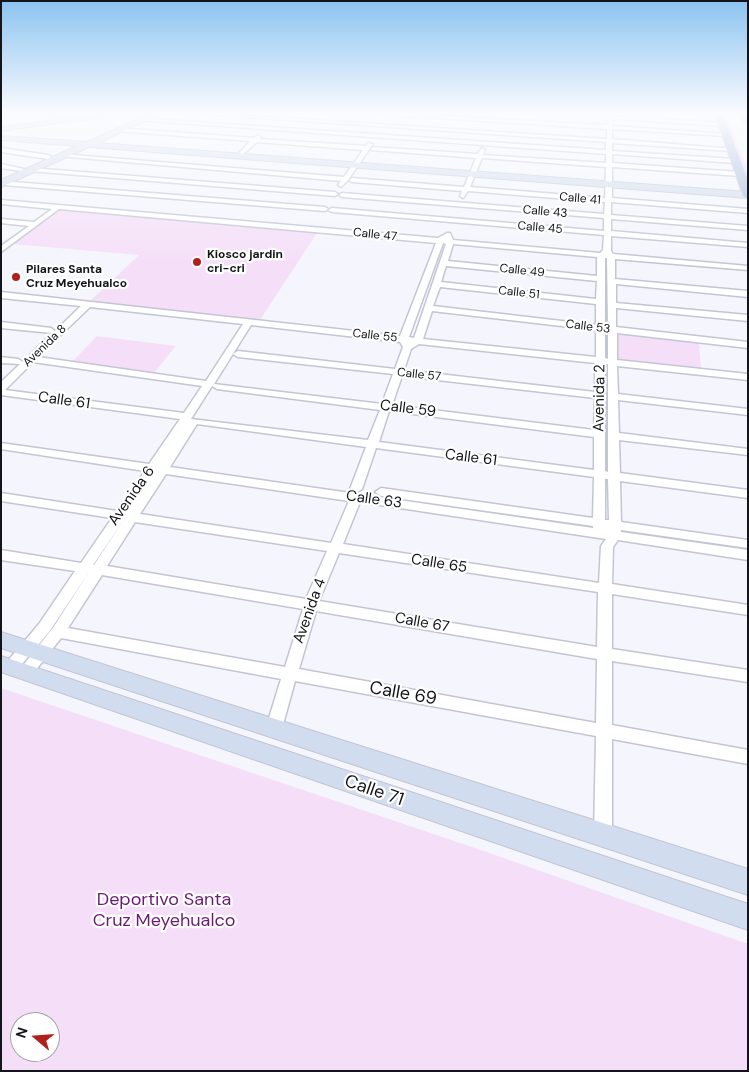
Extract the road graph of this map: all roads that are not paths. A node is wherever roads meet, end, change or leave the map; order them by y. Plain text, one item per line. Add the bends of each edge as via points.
1 (35, 163) edge
2 (46, 163) edge
3 (149, 163) edge
4 (230, 163) edge
5 (348, 163) edge
6 (477, 163) edge
7 (570, 163) edge
8 (736, 163) edge
9 (360, 164) junction
10 (1, 166) edge
11 (608, 166) junction
12 (223, 169) junction
13 (21, 170) junction
14 (32, 170) junction
15 (474, 172) junction
16 (740, 174) junction
17 (349, 179) junction
18 (2, 182) edge
19 (607, 182) junction
20 (208, 184) junction
21 (466, 189) junction
22 (747, 194) edge
23 (339, 195) junction
24 (194, 198) junction
25 (607, 201) junction
26 (1, 202) edge
27 (187, 204) dead end
28 (459, 204) junction
29 (58, 207) junction
30 (180, 211) dead end
31 (748, 211) edge
32 (326, 213) junction
33 (174, 217) junction
34 (608, 217) junction
35 (452, 220) junction
36 (1, 221) edge
37 (35, 224) junction
38 (748, 228) edge
39 (608, 234) junction
40 (448, 238) junction
41 (440, 241) junction
42 (1, 242) edge
43 (10, 243) junction
44 (748, 245) edge
45 (1, 250) edge
46 (607, 255) junction
47 (443, 263) junction
48 (748, 268) edge
49 (606, 280) junction
50 (437, 284) junction
51 (748, 294) edge
52 (1, 295) edge
53 (84, 304) junction
54 (606, 304) junction
55 (428, 308) junction
56 (748, 318) edge
57 (254, 322) junction
58 (1, 325) edge
59 (600, 329) junction
60 (612, 330) junction
61 (51, 331) junction
62 (418, 340) junction
63 (405, 343) junction
64 (748, 344) edge
65 (238, 354) junction
66 (32, 358) junction
67 (1, 360) edge
68 (600, 360) junction
69 (612, 361) junction
70 (18, 362) junction
71 (397, 373) junction
72 (748, 377) edge
73 (1, 379) edge
74 (213, 385) junction
75 (1, 388) edge
76 (1, 392) edge
77 (599, 395) junction
78 (613, 396) junction
79 (385, 406) junction
80 (748, 412) edge
81 (191, 419) junction
82 (599, 434) junction
83 (614, 436) junction
84 (1, 438) edge
85 (1, 446) edge
86 (371, 446) junction
87 (748, 452) edge
88 (160, 464) junction
89 (599, 474) junction
90 (614, 476) junction
91 (356, 493) junction
92 (748, 494) edge
93 (1, 497) edge
94 (125, 516) junction
95 (607, 532) junction
96 (748, 544) edge
97 (335, 547) junction
98 (748, 554) edge
99 (1, 555) edge
100 (90, 568) junction
101 (605, 589) junction
102 (311, 604) junction
103 (748, 610) edge
104 (58, 632) junction
105 (1, 640) edge
106 (35, 650) junction
107 (604, 654) junction
108 (13, 668) edge
109 (289, 673) junction
110 (748, 676) edge
111 (274, 728) junction
112 (605, 731) junction
113 (748, 757) edge
114 (603, 836) junction
115 (748, 882) edge
116 (748, 917) edge

1 - 13 street
2 - 14 street
3 - 12 street, Calle 41
4 - 12 street
5 - 9 street
6 - 15 street
7 - 11 street
8 - 16 main road
9 - 15 street
9 - 17 street
10 - 13 street
11 - 16 street
11 - 19 street, Avenida 2
12 - 17 street, Calle 41
12 - 20 street
13 - 18 street
14 - 18 street
14 - 20 street, Calle 43
15 - 19 street
15 - 21 street
16 - 22 main road
17 - 21 street, Calle 41
17 - 23 street
18 - 24 street, Calle 45
19 - 22 street
19 - 25 street, Avenida 2
20 - 23 street, Calle 43
20 - 24 street
21 - 25 street, Calle 41
21 - 28 street
23 - 28 street, Calle 43
23 - 32 street
24 - 27 street
24 - 32 street, Calle 45
25 - 31 street, Calle 41
25 - 34 street, Avenida 2
26 - 29 street, Calle 47
28 - 34 street, Calle 43
28 - 35 street
29 - 33 street, Calle 47
29 - 37 street
30 - 33 street
32 - 35 street, Calle 45
33 - 41 street, Calle 47 via 317,226
34 - 38 street, Calle 43
34 - 39 street, Avenida 2
35 - 39 street, Calle 45
35 - 40 street
36 - 37 street
37 - 43 street
39 - 44 street, Calle 45
39 - 46 street, Avenida 2
40 - 41 street, Avenida 4
40 - 46 street
40 - 47 street
41 - 63 street, Avenida 4
42 - 43 street
43 - 45 street
46 - 48 street
46 - 49 street, Avenida 2
47 - 49 street, Calle 49
47 - 50 street
49 - 51 street, Calle 49
49 - 54 street, Avenida 2
50 - 54 street, Calle 51
50 - 55 street
52 - 53 street, Calle 55
53 - 57 street, Calle 55
53 - 61 street, Avenida 8
53 - 66 street, Avenida 8
54 - 56 street, Calle 51
54 - 59 street, Avenida 2
54 - 60 street, Avenida 2
55 - 59 street, Calle 53
55 - 62 street
57 - 63 street, Calle 55
57 - 65 street, Avenida 6
57 - 74 street, Avenida 6
58 - 61 street
59 - 60 street, Calle 53
59 - 68 street, Avenida 2
60 - 64 street, Calle 53
60 - 69 street, Avenida 2
61 - 70 street, Avenida 8
62 - 63 street
62 - 68 street, Calle 55
63 - 71 street, Avenida 4
65 - 71 street, Calle 57
65 - 74 street, Avenida 6
66 - 74 street, Calle 59
66 - 75 street, Avenida 8
67 - 70 street
68 - 69 street, Calle 55
68 - 77 street, Avenida 2
69 - 72 street, Calle 55
69 - 78 street, Avenida 2
70 - 73 street, Avenida 8
71 - 77 street, Calle 57
71 - 79 street, Avenida 4
74 - 79 street, Calle 59
74 - 81 street, Avenida 6
76 - 81 street, Calle 61
77 - 82 street, Avenida 2
78 - 80 street
78 - 83 street, Avenida 2
79 - 82 street, Calle 59
79 - 86 street, Avenida 4
81 - 86 street, Calle 61
81 - 88 street, Avenida 6
82 - 89 street, Avenida 2
83 - 87 street
83 - 90 street, Avenida 2
84 - 88 street, Calle 63
85 - 88 street, Calle 63
86 - 89 street, Calle 61
86 - 91 street, Avenida 4
88 - 91 street, Calle 63
88 - 94 street, Avenida 6
89 - 90 street, Calle 61
89 - 95 street, Avenida 2
90 - 92 street, Calle 61
90 - 95 street, Avenida 2
91 - 95 street, Calle 63
91 - 97 street, Avenida 4
93 - 94 street, Calle 65
94 - 97 street, Calle 65
94 - 100 street, Avenida 6
95 - 96 street, Calle 63
95 - 98 street, Calle 63
95 - 101 street, Avenida 2
97 - 101 street, Calle 65
97 - 102 street, Avenida 4
99 - 100 street, Calle 67
100 - 102 street, Calle 67
100 - 104 street, Avenida 6
100 - 106 street, Avenida 6
101 - 103 street, Calle 65
101 - 107 street, Avenida 2
102 - 107 street, Calle 67
102 - 109 street, Avenida 4
104 - 106 street, Avenida 6
104 - 109 street, Calle 69
105 - 106 street, Calle 71
106 - 108 street, Avenida 6
106 - 111 street, Calle 71
107 - 110 street, Calle 67
107 - 112 street, Avenida 2
108 - 116 street, Calle 71
109 - 111 street, Avenida 4
109 - 112 street, Calle 69
111 - 114 street, Calle 71
112 - 113 street, Calle 69
112 - 114 street, Avenida 2
114 - 115 street, Calle 71

